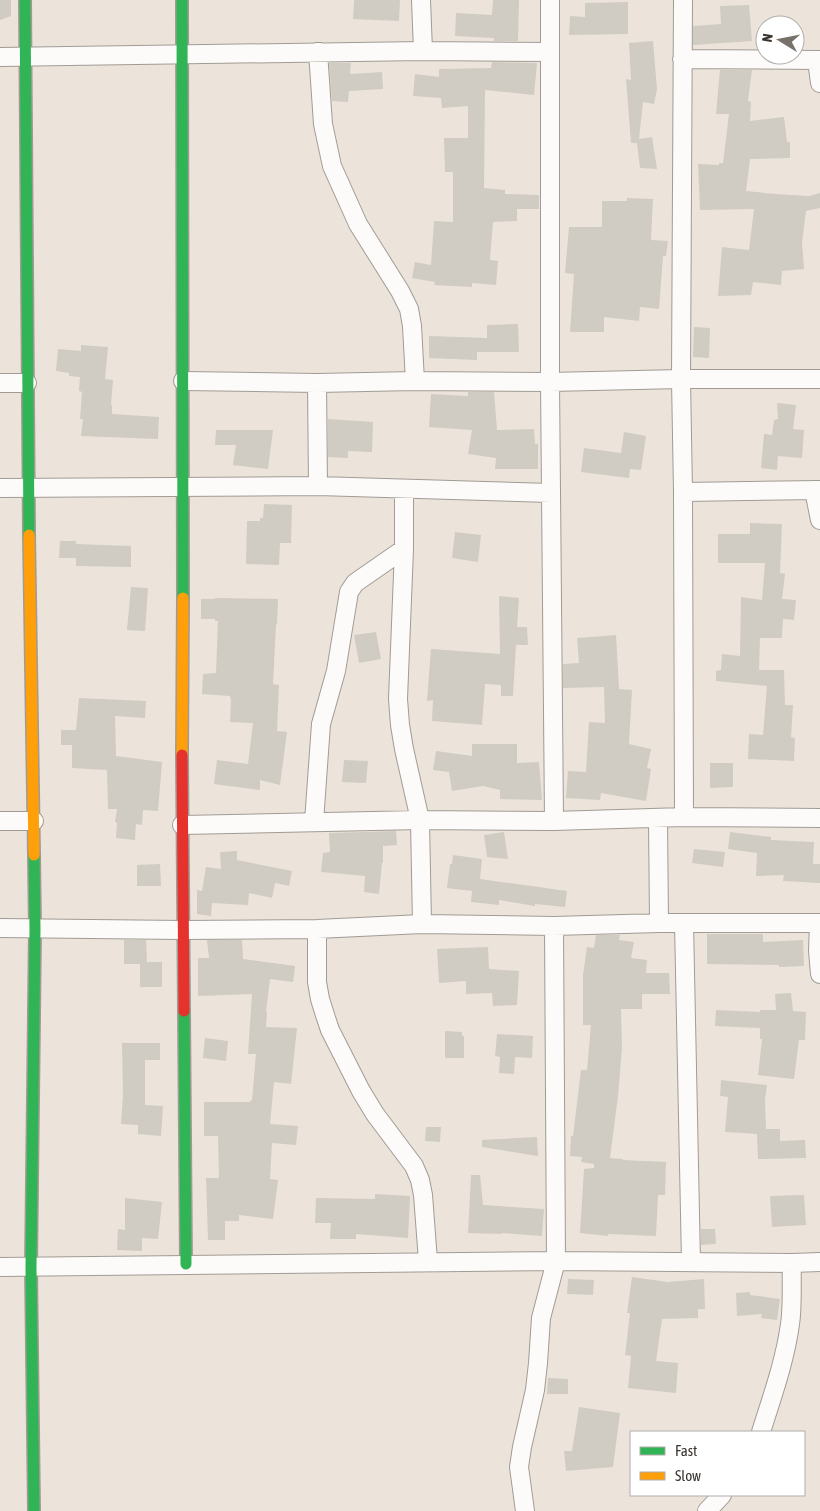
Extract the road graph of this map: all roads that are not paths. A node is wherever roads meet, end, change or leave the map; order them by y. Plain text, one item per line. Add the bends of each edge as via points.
1 (25, 0) edge
2 (182, 0) edge
3 (421, 0) edge
4 (550, 0) edge
5 (683, 0) edge
6 (423, 51) junction
7 (318, 52) junction
8 (549, 52) junction
9 (182, 54) junction
10 (26, 56) junction
11 (0, 57) edge
12 (682, 59) junction
13 (818, 60) edge
14 (820, 82) edge
15 (681, 379) junction
16 (820, 379) edge
17 (183, 381) junction
18 (415, 381) junction
19 (550, 382) junction
20 (0, 383) edge
21 (27, 383) junction
22 (317, 383) junction
23 (318, 486) junction
24 (182, 487) junction
25 (0, 488) edge
26 (28, 488) junction
27 (404, 489) junction
28 (817, 490) edge
29 (683, 492) junction
30 (551, 493) junction
31 (820, 520) edge
32 (404, 549) junction
33 (684, 817) junction
34 (820, 818) edge
35 (658, 819) junction
36 (420, 820) junction
37 (0, 821) edge
38 (34, 821) junction
39 (554, 821) junction
40 (314, 822) junction
41 (182, 825) junction
42 (659, 923) junction
43 (684, 923) junction
44 (820, 923) edge
45 (422, 924) junction
46 (554, 926) junction
47 (0, 928) edge
48 (317, 928) junction
49 (35, 929) junction
50 (182, 930) junction
51 (820, 974) edge
52 (556, 1260) junction
53 (428, 1262) junction
54 (691, 1262) junction
55 (820, 1262) edge
56 (792, 1263) junction
57 (186, 1264) junction
58 (0, 1267) edge
59 (31, 1267) junction
60 (761, 1431) edge
61 (721, 1496) edge
62 (34, 1511) edge
63 (525, 1511) edge
64 (707, 1511) edge

1 - 10 street
2 - 9 street
3 - 6 street
4 - 8 street
5 - 12 street
6 - 7 street
6 - 8 street
7 - 9 street
7 - 18 street via 323,124 332,166 358,224 409,309
8 - 19 street
9 - 10 street
9 - 17 street
10 - 11 street
10 - 21 street
12 - 13 street
12 - 15 street
13 - 14 street
15 - 16 street
15 - 19 street
15 - 29 street
17 - 22 street
17 - 24 street
18 - 19 street
18 - 22 street
19 - 30 street
20 - 21 street
21 - 26 street
22 - 23 street
23 - 24 street
23 - 27 street
24 - 26 street
24 - 41 street
25 - 26 street
26 - 38 street
27 - 30 street
27 - 32 street
28 - 29 street
28 - 31 street
29 - 33 street
30 - 39 street
32 - 36 street via 398,699 402,741
32 - 40 street via 355,583 349,592 336,671 321,724
33 - 34 street
33 - 35 street
35 - 39 street
35 - 42 street
36 - 39 street
36 - 40 street
36 - 45 street
37 - 38 street
38 - 49 street
40 - 41 street
41 - 50 street
42 - 43 street
42 - 46 street
43 - 44 street
43 - 54 street
44 - 51 street
45 - 46 street
45 - 48 street
46 - 52 street
47 - 49 street
48 - 50 street
48 - 53 street via 317,982 325,1015 375,1114 414,1166 420,1180
49 - 50 street
49 - 59 street
50 - 57 street
52 - 53 street
52 - 54 street
52 - 63 street via 540,1318 535,1390 519,1467
53 - 57 street
54 - 56 street
55 - 56 street
56 - 60 street via 790,1322
57 - 59 street
58 - 59 street
59 - 62 street
61 - 64 street

